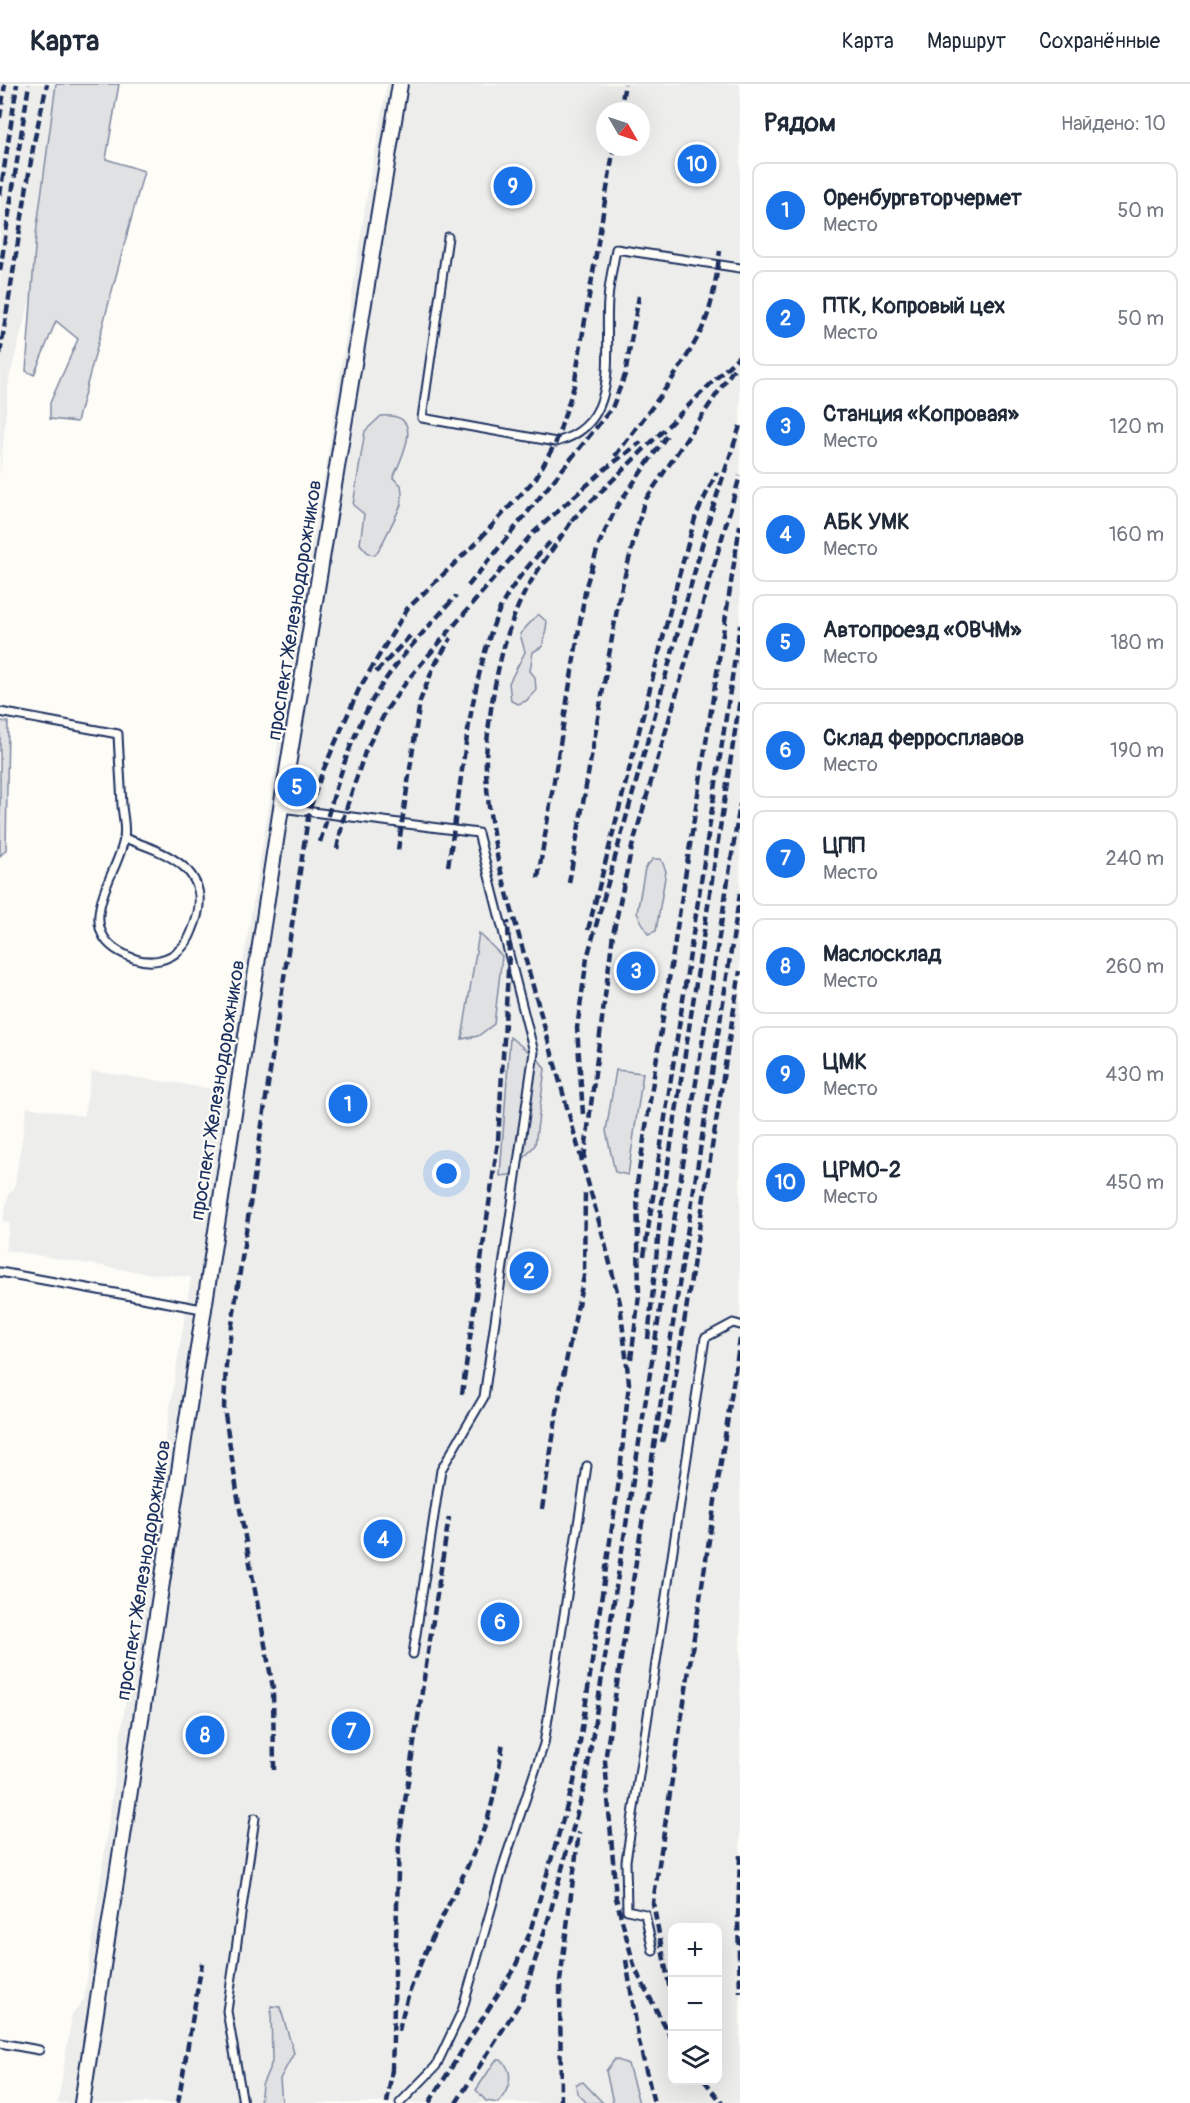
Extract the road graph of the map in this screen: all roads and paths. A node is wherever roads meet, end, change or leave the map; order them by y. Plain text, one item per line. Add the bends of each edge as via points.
1 (400, 84) edge
2 (448, 237) dead end
3 (740, 268) edge
4 (0, 712) edge
5 (281, 808) junction
6 (124, 838) junction
7 (0, 1272) edge
8 (202, 1309) junction
9 (740, 1325) edge
10 (587, 1466) dead end
11 (413, 1654) dead end
12 (255, 1818) dead end
13 (653, 1951) dead end
14 (0, 2043) edge
15 (39, 2050) dead end
16 (82, 2103) edge
17 (243, 2103) edge
18 (400, 2103) edge

1 - 5 street, проспект Железнодорожников
2 - 3 lane via 422,418 556,442 572,438 603,401 609,358 608,300 616,249
4 - 6 lane via 118,734
5 - 8 street, проспект Железнодорожников
5 - 11 lane via 477,833 534,1052 484,1397 441,1470
6 - 6 lane via 100,909 101,932 113,948 129,957 159,960 174,955 194,928 198,895 195,880 178,860
7 - 8 lane
8 - 16 street, проспект Железнодорожников
9 - 13 lane via 733,1323 705,1338 626,1861 627,1910 645,1914
10 - 18 lane via 544,1744 462,2011 436,2066
12 - 17 lane via 227,2011
14 - 15 lane

